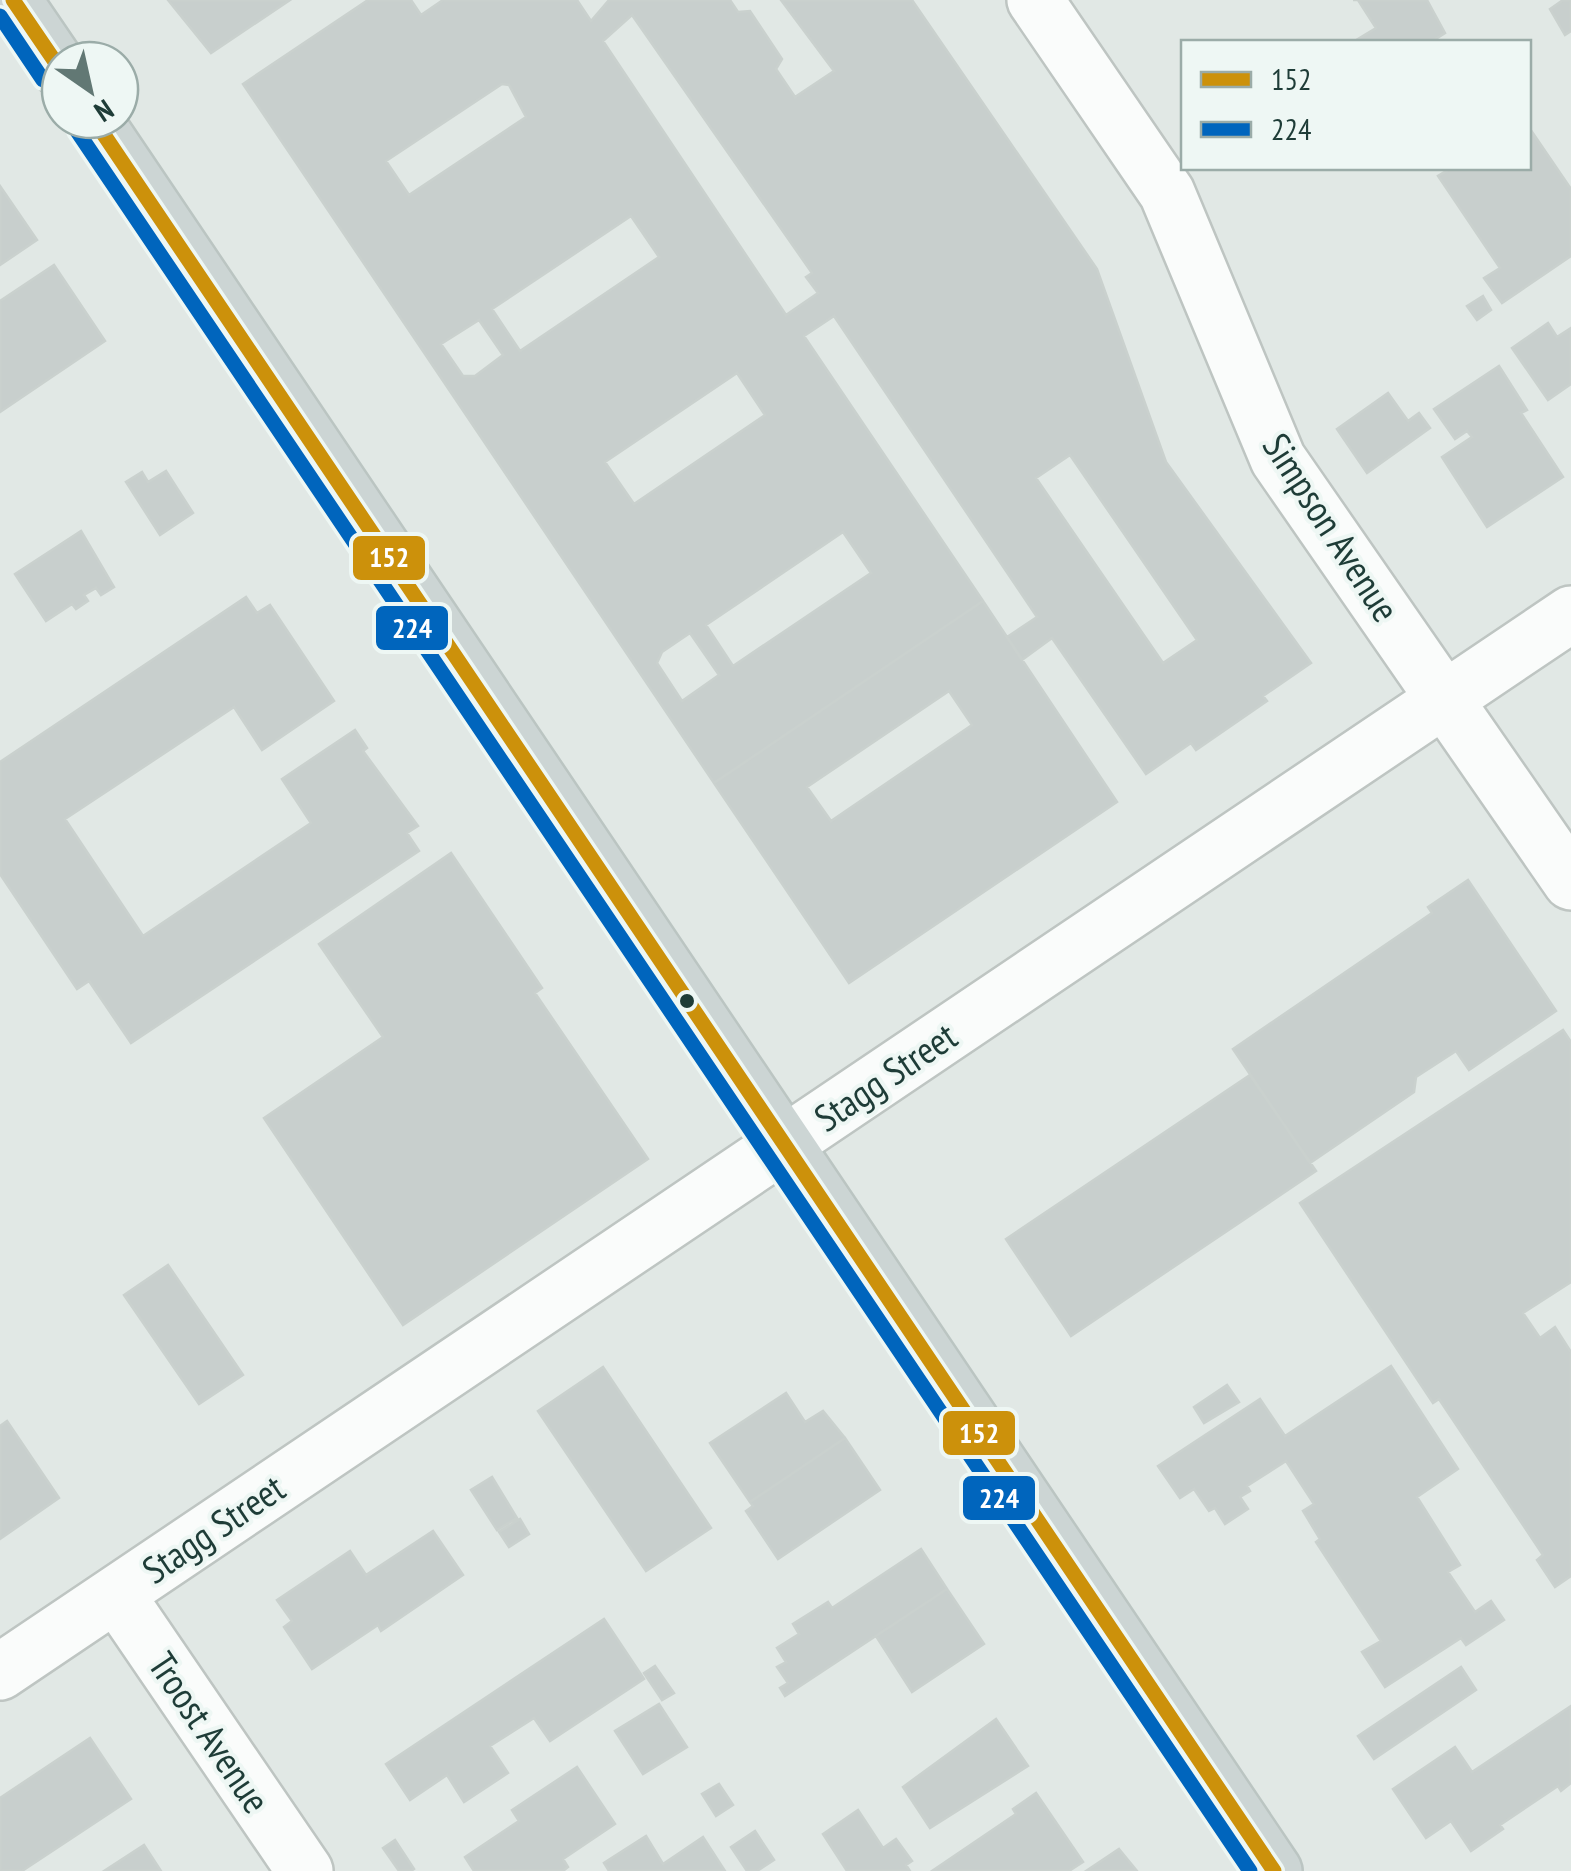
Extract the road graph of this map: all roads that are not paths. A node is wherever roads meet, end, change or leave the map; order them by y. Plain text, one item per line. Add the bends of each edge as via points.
1 (13, 0) edge
2 (1035, 0) edge
3 (40, 40) edge
4 (107, 140) edge
5 (1571, 614) edge
6 (1447, 698) junction
7 (1571, 882) edge
8 (784, 1144) junction
9 (116, 1594) junction
10 (0, 1672) edge
11 (305, 1871) edge
12 (1274, 1871) edge

1 - 3 main road
2 - 6 street, Simpson Avenue via 1166,193 1278,459
4 - 8 main road
5 - 6 street, Stagg Street
6 - 7 street, Simpson Avenue
6 - 8 street, Stagg Street
8 - 9 street, Stagg Street
8 - 12 main road
9 - 10 street, Stagg Street
9 - 11 street, Troost Avenue

